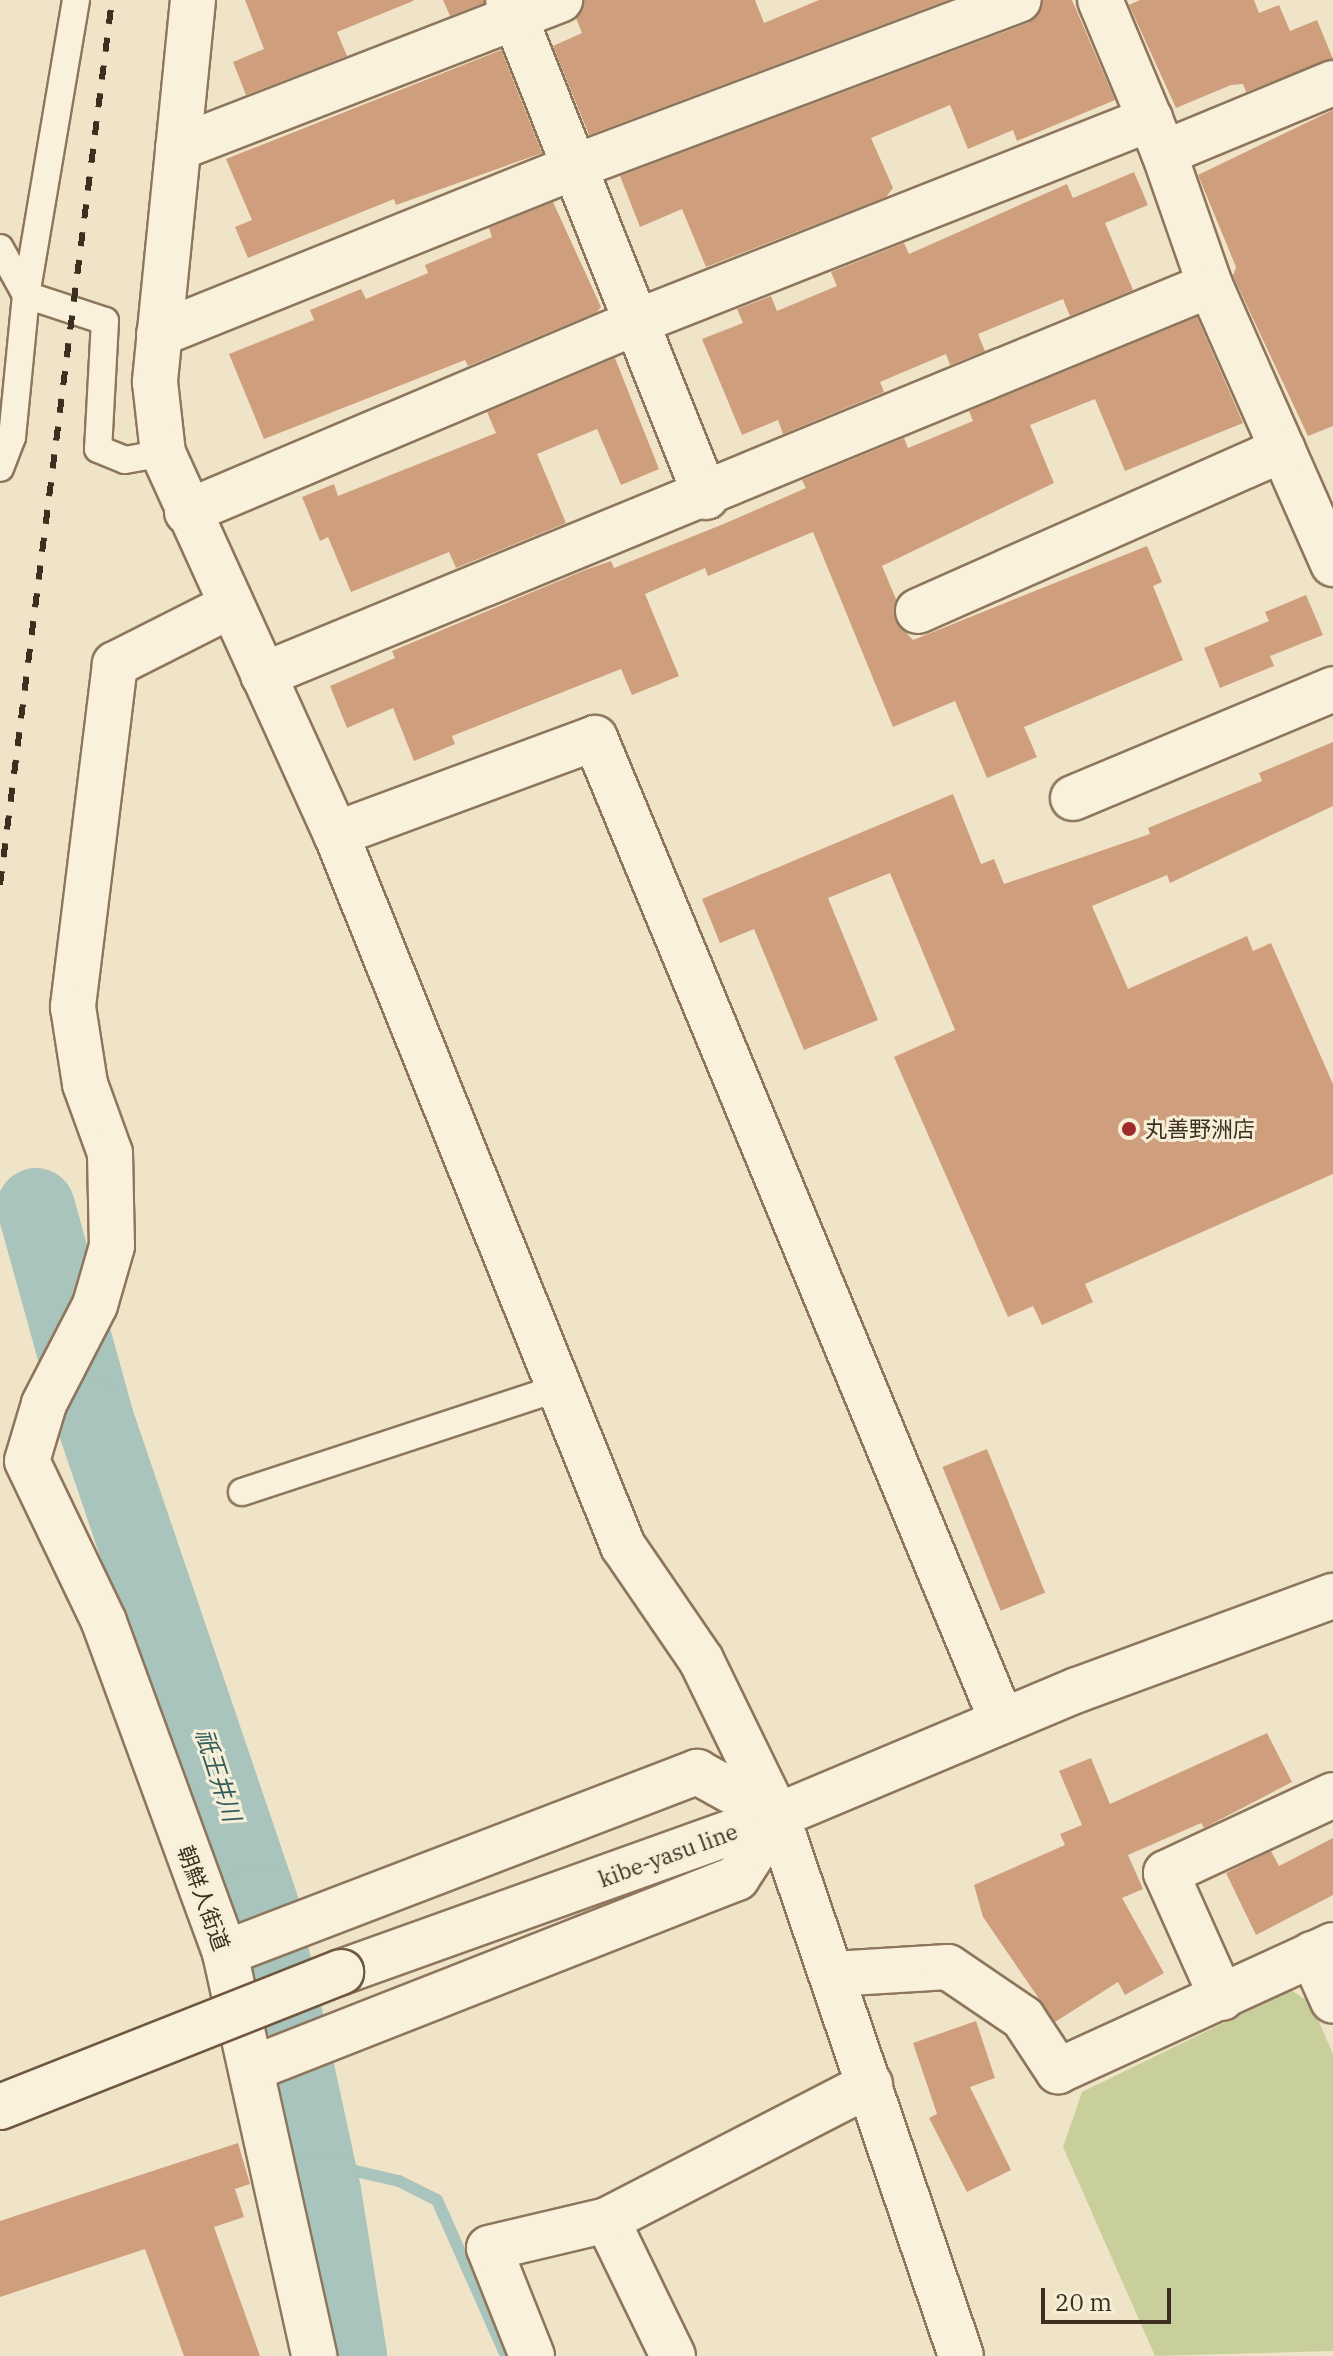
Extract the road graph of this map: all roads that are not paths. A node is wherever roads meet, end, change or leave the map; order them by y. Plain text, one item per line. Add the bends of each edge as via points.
1 (76, 0) edge
2 (193, 0) edge
3 (560, 0) edge
4 (1019, 0) edge
5 (1100, 0) edge
6 (511, 9) edge
7 (1333, 83) edge
8 (1157, 136) junction
9 (178, 148) junction
10 (574, 167) junction
11 (0, 248) edge
12 (1210, 285) junction
13 (26, 295) junction
14 (636, 322) junction
15 (159, 334) junction
16 (1283, 449) junction
17 (163, 453) junction
18 (0, 468) edge
19 (706, 497) junction
20 (187, 512) junction
21 (1333, 564) edge
22 (230, 606) junction
23 (918, 611) dead end
24 (263, 675) junction
25 (1333, 689) edge
26 (1073, 798) dead end
27 (336, 834) junction
28 (556, 1389) junction
29 (242, 1492) dead end
30 (1333, 1596) edge
31 (1002, 1721) junction
32 (1333, 1795) edge
33 (777, 1816) junction
34 (234, 1950) junction
35 (1323, 1950) edge
36 (833, 1974) junction
37 (1222, 1998) junction
38 (1333, 2001) edge
39 (275, 2061) junction
40 (870, 2084) junction
41 (0, 2107) edge
42 (607, 2220) junction
43 (314, 2356) edge
44 (532, 2356) edge
45 (673, 2356) edge
46 (961, 2356) edge

1 - 13 lane
2 - 9 street
3 - 6 street
4 - 10 street
5 - 8 street
6 - 9 street
6 - 10 street
7 - 8 street
8 - 12 street
8 - 14 street
9 - 15 street
10 - 14 street
10 - 15 street
11 - 13 lane
12 - 16 street
12 - 19 street
13 - 17 lane via 105,321 98,449 125,460
13 - 18 lane via 12,437
14 - 19 street
14 - 20 street
15 - 17 street via 155,382
16 - 21 street
16 - 23 street
17 - 20 street
19 - 24 street
20 - 22 street
22 - 24 street
22 - 34 street, 朝鮮人街道 via 115,664 73,1007 85,1084 110,1153 112,1246 95,1305 44,1404 27,1461 104,1622
24 - 27 street
25 - 26 street
27 - 28 street
27 - 31 street via 595,738
28 - 29 lane
28 - 33 street via 623,1546 701,1660
30 - 31 street, kibe-yasu line
31 - 33 street, kibe-yasu line
32 - 37 street via 1166,1873
33 - 34 street via 697,1772
33 - 36 street
33 - 39 street via 737,1878
33 - 41 street, kibe-yasu line, bridge via 341,1972
34 - 39 street, 朝鮮人街道
35 - 37 street
35 - 38 street
36 - 37 street via 948,1967 1023,2018 1058,2071
36 - 40 street
39 - 43 street, 朝鮮人街道
40 - 42 street
40 - 46 street
42 - 44 street via 489,2248
42 - 45 street

